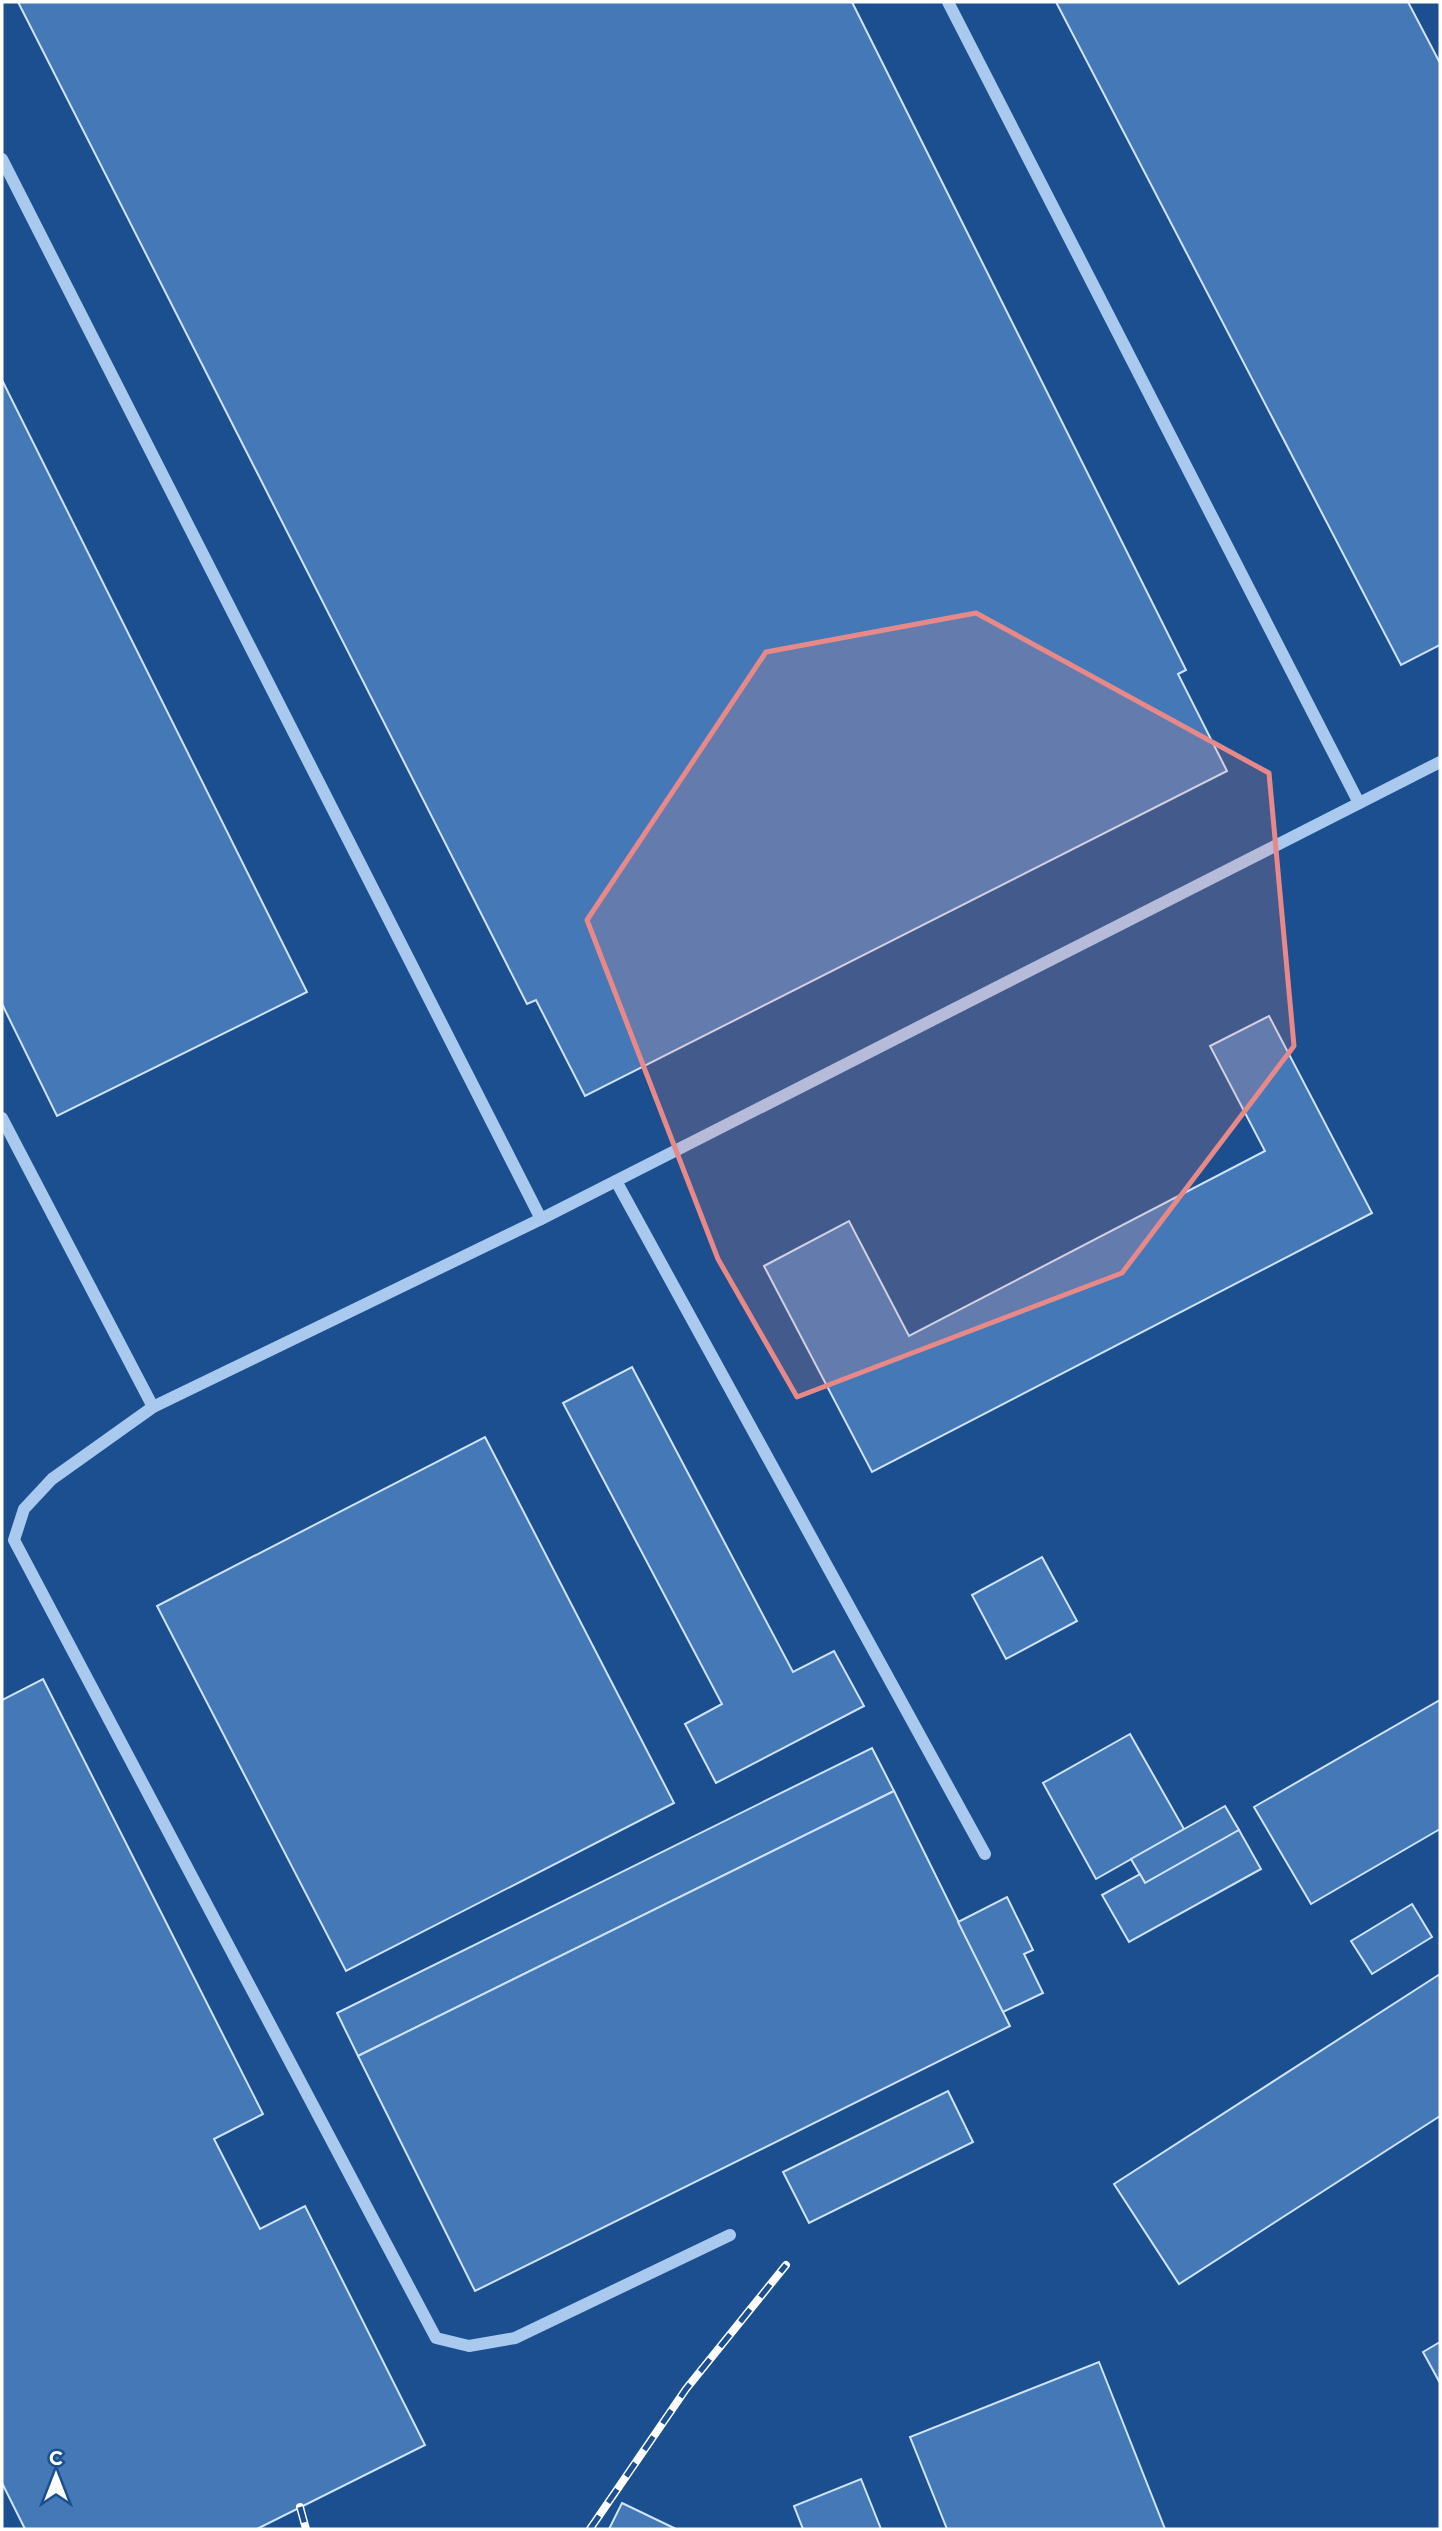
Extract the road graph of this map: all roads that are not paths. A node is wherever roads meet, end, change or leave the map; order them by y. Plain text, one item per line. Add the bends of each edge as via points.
1 (948, 2) edge
2 (2, 159) edge
3 (1440, 762) edge
4 (1359, 803) junction
5 (2, 1118) edge
6 (616, 1181) junction
7 (541, 1219) junction
8 (153, 1407) junction
9 (985, 1854) dead end
10 (730, 2235) dead end

1 - 4 lane
2 - 7 lane
3 - 4 lane
4 - 6 lane
5 - 8 lane
6 - 7 lane
6 - 9 lane
7 - 8 lane
8 - 10 lane via 52,1479 24,1509 14,1539 436,2338 469,2346 515,2338

